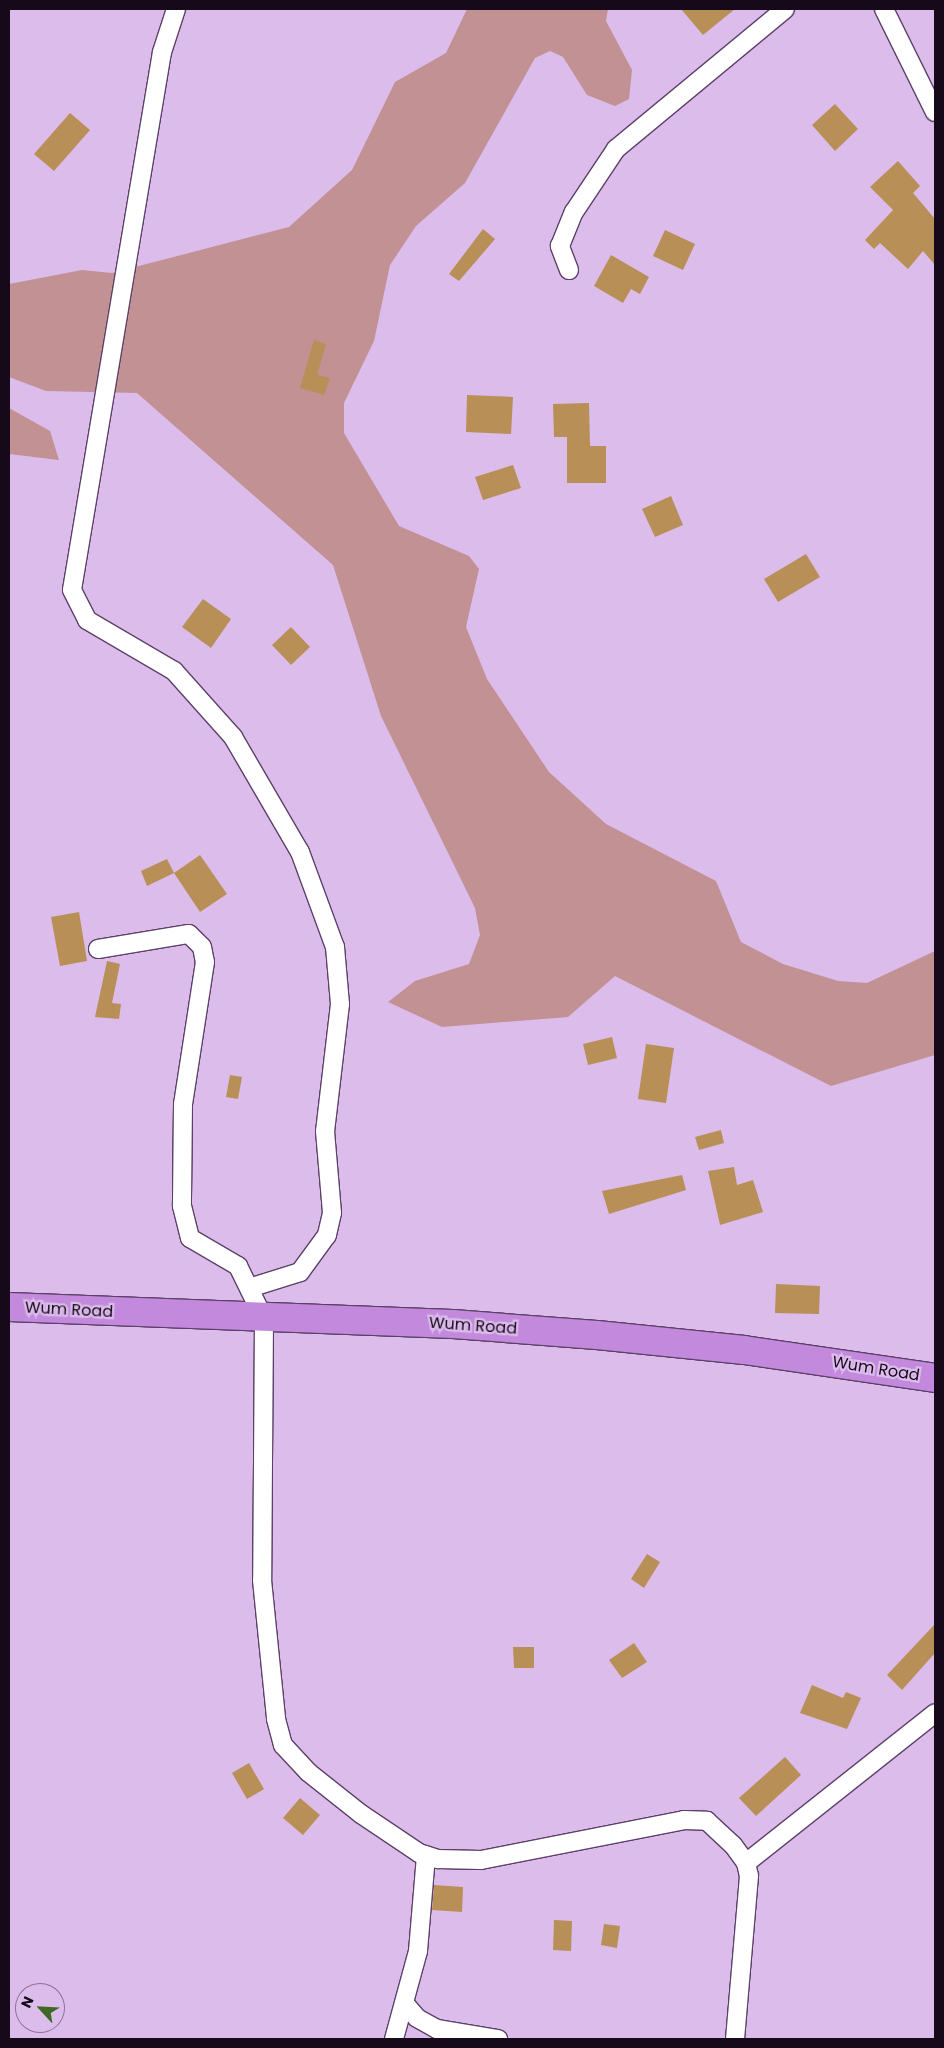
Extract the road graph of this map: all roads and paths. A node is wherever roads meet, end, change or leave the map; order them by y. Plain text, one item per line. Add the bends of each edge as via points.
1 (176, 9) edge
2 (785, 9) edge
3 (884, 9) edge
4 (935, 112) edge
5 (569, 270) dead end
6 (98, 949) dead end
7 (249, 1288) junction
8 (9, 1307) edge
9 (264, 1319) junction
10 (935, 1378) edge
11 (935, 1713) edge
12 (426, 1855) junction
13 (746, 1863) junction
14 (405, 2004) junction
15 (394, 2039) edge
16 (498, 2039) edge
17 (735, 2039) edge

1 - 7 street via 162,52 72,590 87,620 174,672 233,737 300,852 334,947 340,1004 325,1131 332,1213 327,1235 300,1272
2 - 5 street via 616,149 574,212 560,246
3 - 4 street
6 - 7 street via 189,934 202,947 205,962 183,1112 185,1227 200,1246 238,1266
7 - 9 street
8 - 9 highway, Wum Road
9 - 10 highway, Wum Road via 453,1324 597,1335 744,1350
9 - 12 street via 262,1580 276,1719 283,1745 308,1772 361,1814
11 - 13 street via 859,1778
12 - 13 street via 455,1862 481,1860 695,1819 718,1829
12 - 14 street via 418,1951
13 - 17 street via 750,1894
14 - 15 street
14 - 16 street via 417,2018 437,2029

